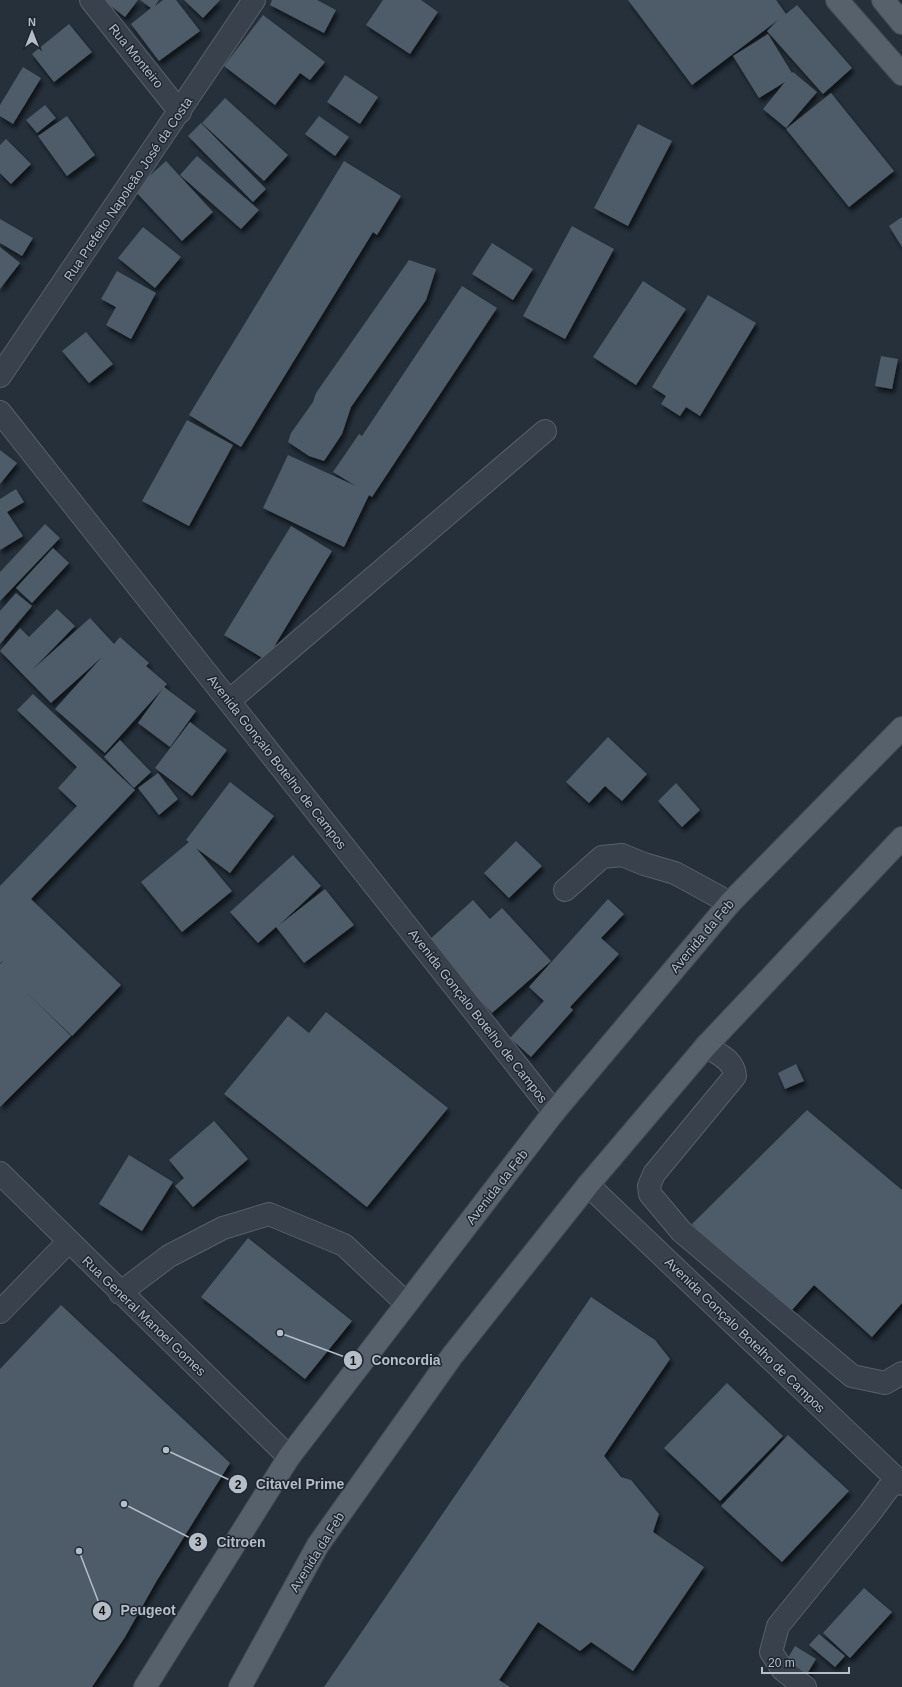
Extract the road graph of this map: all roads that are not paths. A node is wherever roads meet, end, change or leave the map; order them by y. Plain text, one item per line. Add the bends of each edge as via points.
1 (91, 0) edge
2 (254, 0) edge
3 (836, 0) edge
4 (882, 0) edge
5 (902, 23) edge
6 (902, 74) edge
7 (180, 112) junction
8 (0, 376) edge
9 (0, 412) edge
10 (545, 431) dead end
11 (229, 701) junction
12 (902, 728) edge
13 (902, 838) edge
14 (566, 890) dead end
15 (730, 903) junction
16 (706, 1046) junction
17 (554, 1112) junction
18 (0, 1173) edge
19 (588, 1185) junction
20 (68, 1242) junction
21 (120, 1293) junction
22 (406, 1303) junction
23 (0, 1312) edge
24 (902, 1373) edge
25 (289, 1457) junction
26 (899, 1481) edge
27 (145, 1687) edge
28 (240, 1687) edge
29 (805, 1687) edge

1 - 7 street, Rua Monteiro
2 - 7 street, Rua Prefeito Napoleão José da Costa
3 - 6 main road
4 - 5 main road
7 - 8 street, Rua Prefeito Napoleão José da Costa
9 - 11 street, Avenida Gonçalo Botelho de Campos
10 - 11 street
11 - 17 street, Avenida Gonçalo Botelho de Campos
12 - 15 main road, Avenida da Feb
13 - 16 main road, Avenida da Feb
14 - 15 street via 602,857 622,855 675,873
15 - 17 main road, Avenida da Feb
16 - 19 main road, Avenida da Feb
16 - 24 street via 731,1063 735,1076 654,1174 649,1186 650,1194 681,1231 852,1376 885,1383
17 - 22 main road, Avenida da Feb
18 - 20 street, Rua General Manoel Gomes
19 - 26 street, Avenida Gonçalo Botelho de Campos
19 - 28 main road, Avenida da Feb via 452,1356 318,1545
20 - 21 street, Rua General Manoel Gomes
20 - 23 street
21 - 22 street via 169,1256 223,1228 269,1214 344,1246
21 - 25 street, Rua General Manoel Gomes
22 - 25 main road, Avenida da Feb
25 - 27 main road, Avenida da Feb
26 - 29 street via 778,1626 772,1652 783,1670

